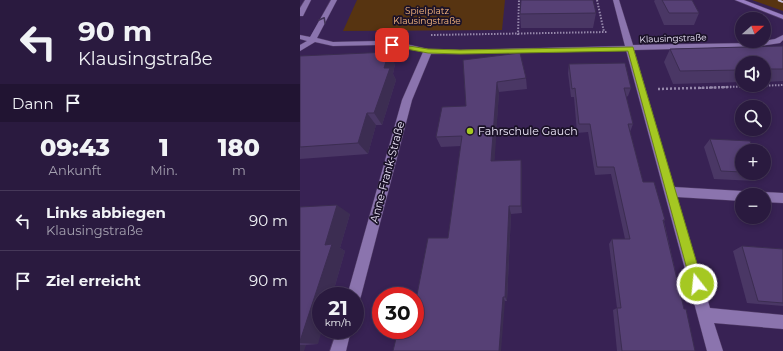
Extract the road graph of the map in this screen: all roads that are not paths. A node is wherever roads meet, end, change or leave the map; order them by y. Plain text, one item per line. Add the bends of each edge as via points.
1 (308, 0) edge
2 (334, 0) edge
3 (616, 0) edge
4 (738, 0) edge
5 (300, 14) edge
6 (783, 17) edge
7 (300, 37) edge
8 (783, 37) edge
9 (312, 41) junction
10 (300, 49) edge
11 (630, 49) junction
12 (428, 51) junction
13 (672, 192) junction
14 (735, 196) edge
15 (771, 197) edge
16 (783, 198) edge
17 (356, 287) edge
18 (706, 315) junction
19 (783, 322) edge
20 (341, 339) edge
21 (338, 351) edge
22 (715, 351) edge

1 - 5 street
9 -> 2 street
3 - 11 street
4 - 6 main road
7 - 9 street, Klausingstraße
8 - 11 street, Klausingstraße via 777,41 753,46
9 - 10 street
9 - 12 street, Klausingstraße via 333,44 378,43
11 - 12 street, Klausingstraße
11 - 13 street
12 - 17 street, Anne-Frank-Straße via 407,100
13 - 14 street
13 - 18 street
15 - 16 street
18 - 19 street
18 - 22 street
20 - 21 street

